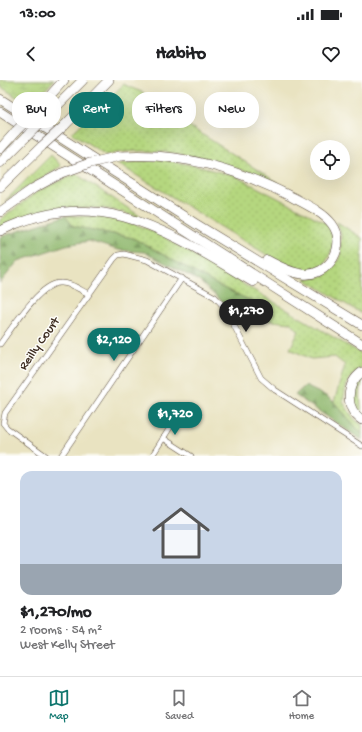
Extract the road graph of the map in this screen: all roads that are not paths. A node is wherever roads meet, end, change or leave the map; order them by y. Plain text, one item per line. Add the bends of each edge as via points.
1 (64, 80) edge
2 (83, 80) edge
3 (109, 80) edge
4 (0, 92) edge
5 (0, 99) edge
6 (12, 103) edge
7 (12, 107) edge
8 (0, 112) edge
9 (45, 128) edge
10 (0, 149) edge
11 (0, 163) edge
12 (0, 187) edge
13 (0, 212) edge
14 (196, 224) junction
15 (0, 231) edge
16 (182, 278) junction
17 (89, 294) junction
18 (326, 321) junction
19 (362, 325) edge
20 (0, 344) edge
21 (362, 344) edge
22 (362, 372) edge
23 (183, 407) dead end
24 (362, 420) edge
25 (163, 438) junction
26 (362, 446) edge
27 (46, 456) edge
28 (61, 456) edge
29 (152, 456) edge
30 (191, 456) edge

1 - 10 highway, bridge
2 - 11 highway, bridge
3 - 12 highway, bridge
4 - 6 highway
5 - 7 highway
8 - 18 highway
9 - 14 highway
13 - 14 highway, bridge via 34,188 62,173 120,156 158,155 195,160 236,172 297,200 325,217 337,232 337,251 328,267 304,275 274,264
14 - 19 highway
15 - 18 highway via 35,218 64,212 92,211 122,215 181,239 264,289
16 - 17 street, Reilly Court via 147,260 124,254 118,255
16 - 26 street via 221,302 261,378 275,390
16 - 28 street
17 - 20 street via 66,283 52,284 40,292
17 - 27 street, Reilly Court via 3,418 7,428
18 - 21 highway
22 - 24 highway via 353,381 349,395 352,408
23 - 25 street
25 - 29 street
25 - 30 street

